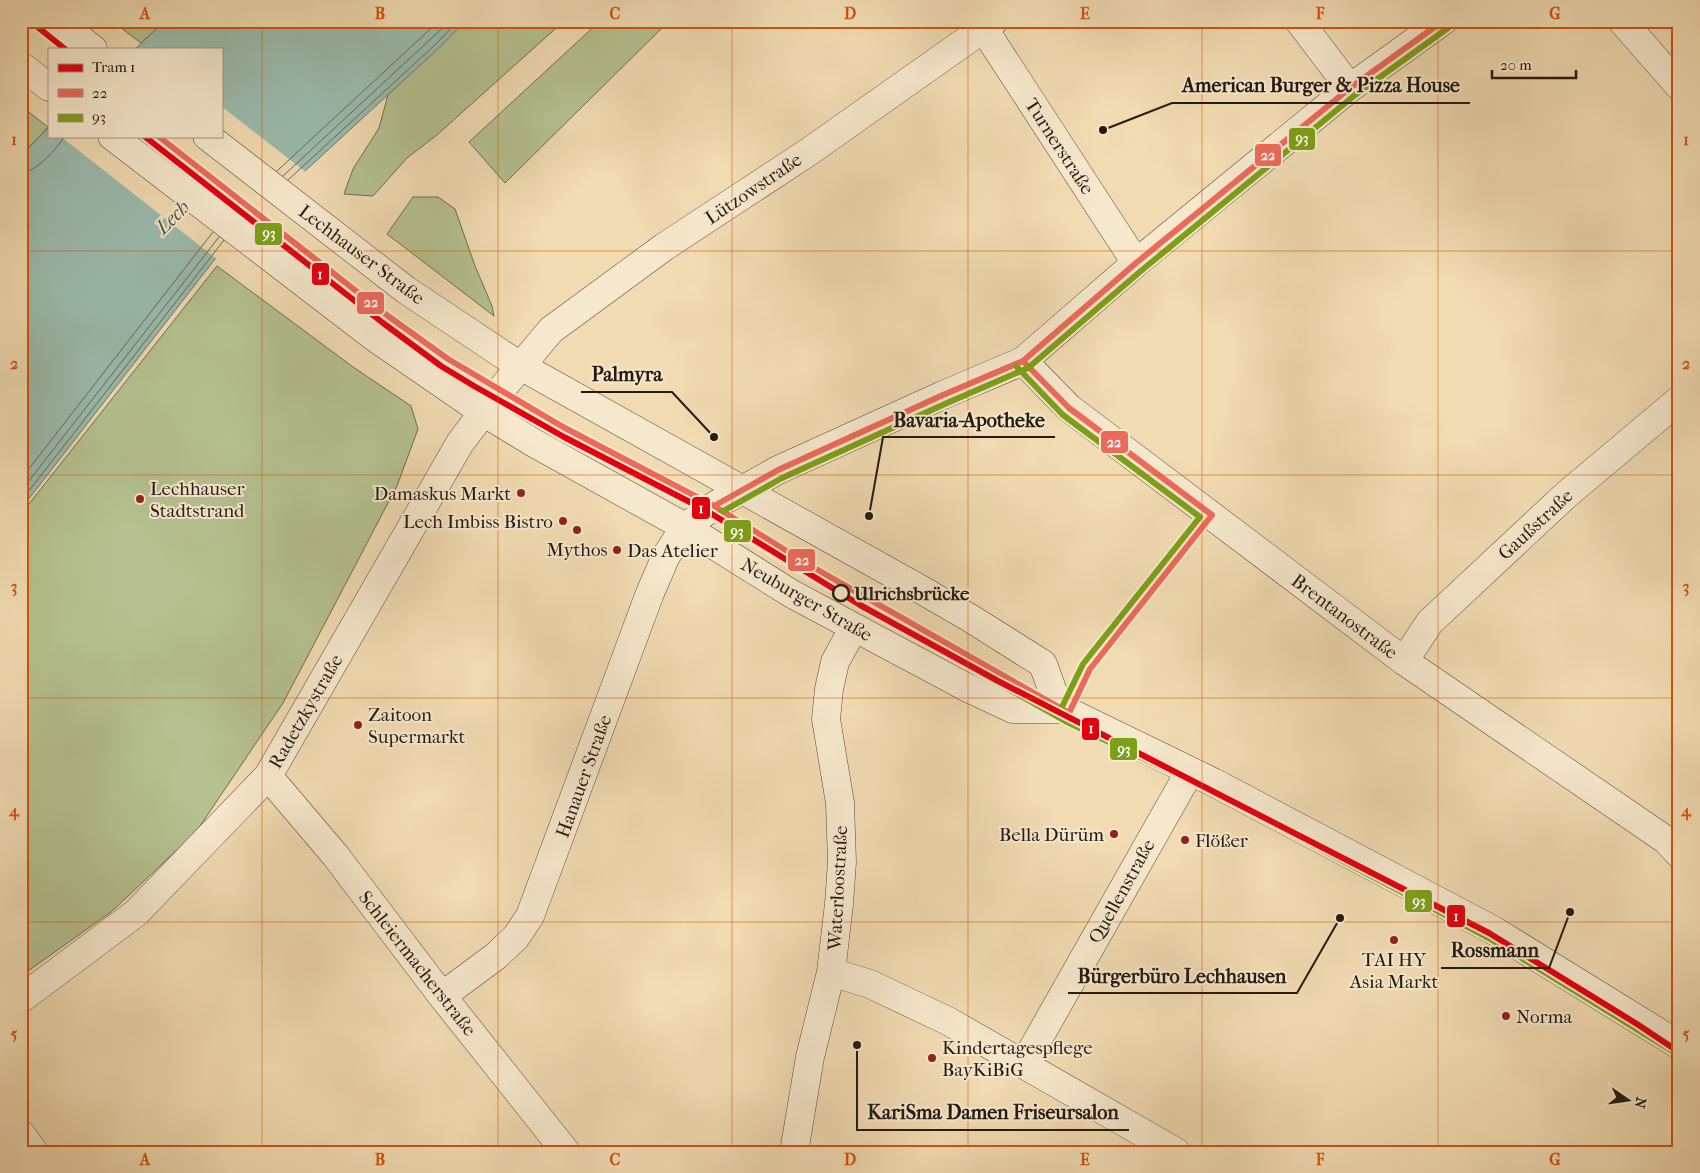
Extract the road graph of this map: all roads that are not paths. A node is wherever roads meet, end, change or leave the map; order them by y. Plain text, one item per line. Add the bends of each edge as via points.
1 (57, 21) edge
2 (1299, 21) edge
3 (1443, 21) edge
4 (1622, 21) edge
5 (989, 25) edge
6 (92, 48) edge
7 (21, 66) edge
8 (48, 86) edge
9 (1679, 86) edge
10 (1350, 88) junction
11 (115, 138) edge
12 (210, 138) edge
13 (1136, 263) junction
14 (1023, 361) junction
15 (522, 366) junction
16 (1679, 400) edge
17 (484, 412) junction
18 (741, 490) junction
19 (685, 528) junction
20 (854, 627) junction
21 (1404, 661) junction
22 (1063, 709) junction
23 (1190, 771) junction
24 (268, 776) junction
25 (1679, 854) edge
26 (831, 972) junction
27 (442, 996) junction
28 (21, 999) edge
29 (1679, 1045) edge
30 (1024, 1064) junction
31 (21, 1134) edge
32 (34, 1152) edge
33 (566, 1152) edge
34 (794, 1152) edge
35 (1176, 1152) edge

1 - 6 street
2 - 10 street
3 - 10 street, Hanauer Straße
4 - 9 street
5 - 13 street, Turnerstraße
5 - 15 street, Lützowstraße via 810,151 648,259 551,330
7 - 8 street
10 - 13 street, Hanauer Straße
11 - 17 street via 374,337
12 - 15 street, Lechhauser Straße via 406,290
13 - 14 street, Hanauer Straße
14 - 18 street, Hanauer Straße via 903,412
14 - 21 street, Brentanostraße via 1069,408
15 - 17 street, Radetzkystraße
15 - 18 street
16 - 21 street, Gaußstraße via 1566,494 1430,622
17 - 19 street, Neuburger Straße
17 - 24 street, Radetzkystraße via 460,443
18 - 19 street, Hanauer Straße
18 - 22 street via 970,618 1043,664
19 - 20 street, Neuburger Straße via 792,594
19 - 27 street, Hanauer Straße via 666,556 650,593 530,916 516,937 496,956
20 - 22 street, Neuburger Straße via 966,688 1013,709
20 - 26 street, Waterloostraße via 836,662 826,719 840,803 842,862
21 - 25 street, Brentanostraße via 1666,840
22 - 23 street, Neuburger Straße
23 - 29 street, Neuburger Straße via 1493,930
23 - 30 street, Quellenstraße
24 - 27 street, Schleiermacherstraße via 335,855
24 - 28 street, Radetzkystraße via 136,913
26 - 30 street via 870,984 940,1017
26 - 34 street, Waterloostraße via 810,1057
27 - 33 street, Schleiermacherstraße
30 - 35 street
31 - 32 street

